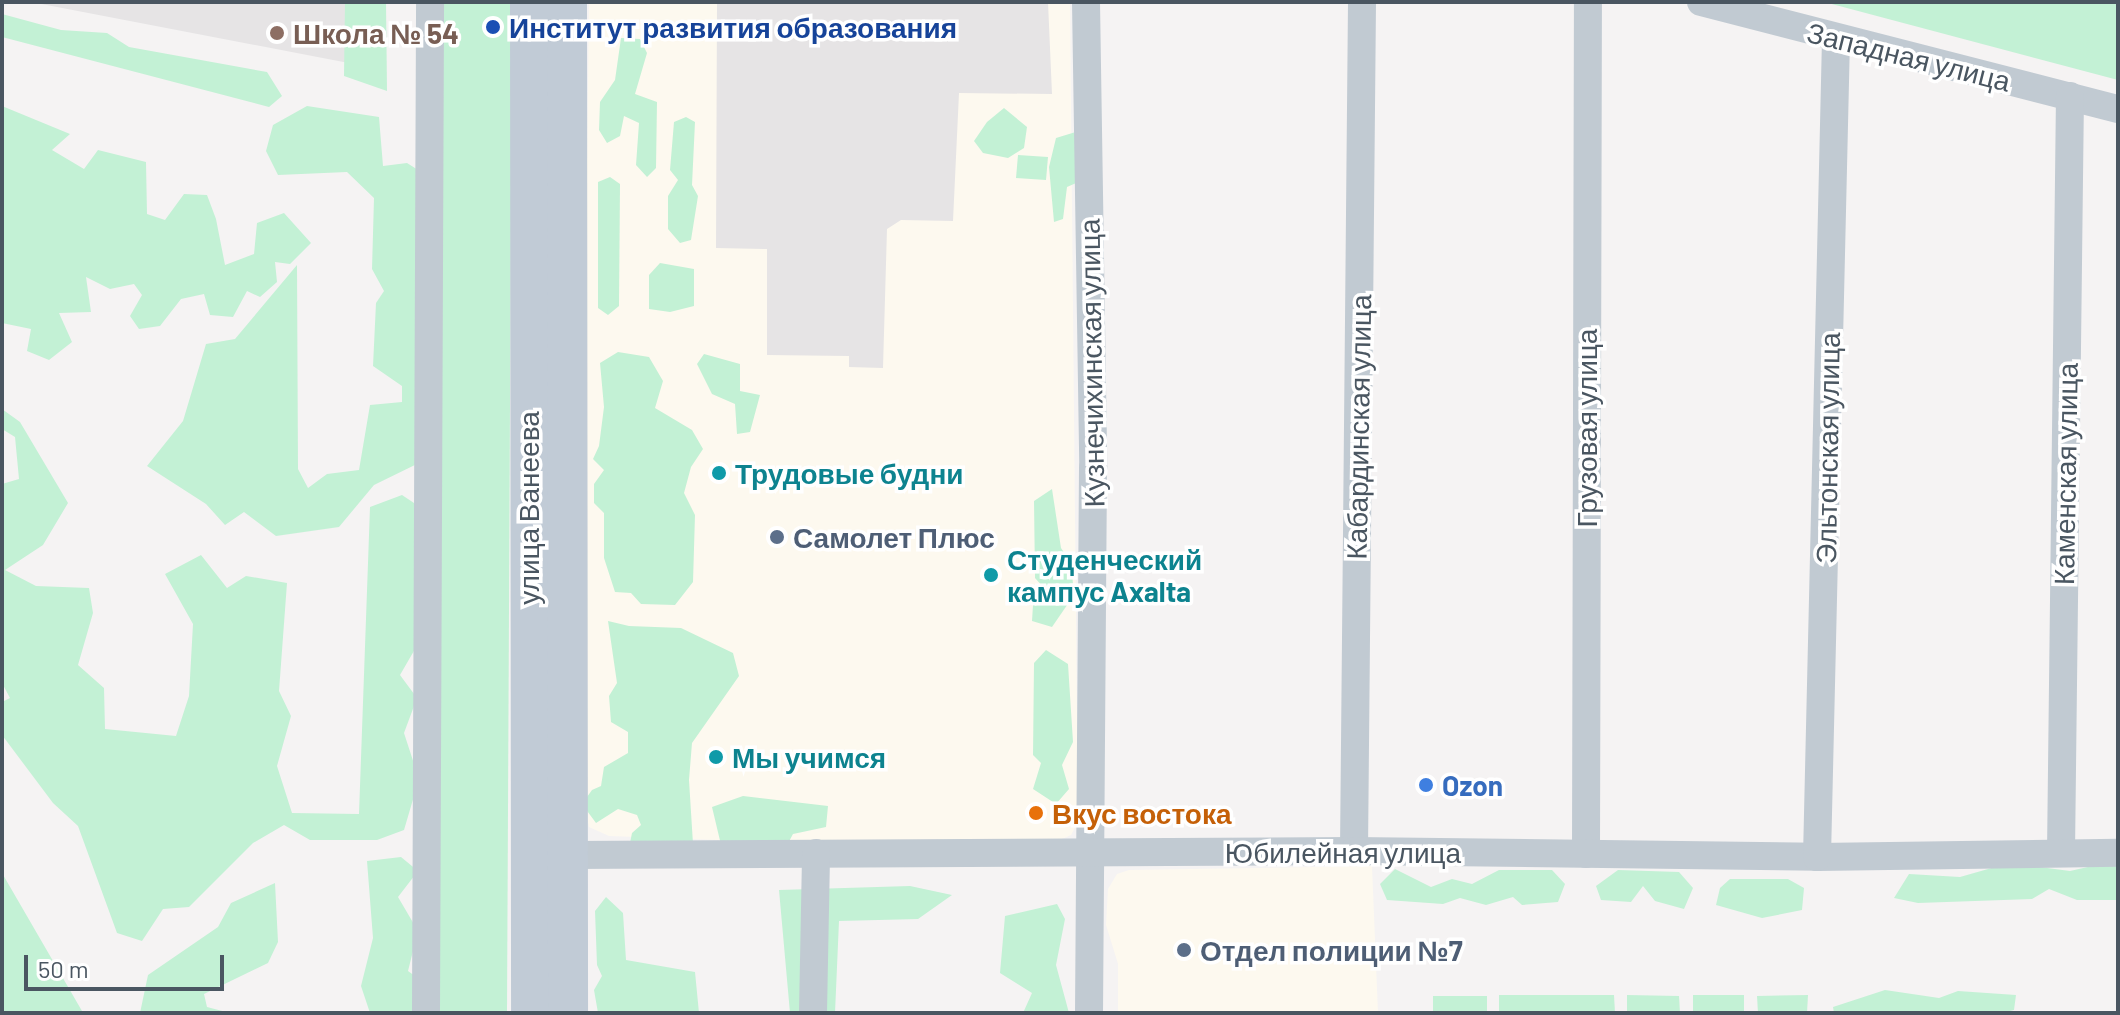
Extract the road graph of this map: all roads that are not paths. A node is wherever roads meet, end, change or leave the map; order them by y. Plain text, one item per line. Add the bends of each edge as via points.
1 (430, 2) edge
2 (530, 2) edge
3 (567, 2) edge
4 (1086, 2) edge
5 (1362, 2) edge
6 (1588, 2) edge
7 (1701, 2) edge
8 (1836, 39) junction
9 (2070, 96) junction
10 (2118, 109) edge
11 (1091, 851) junction
12 (1354, 851) junction
13 (816, 853) junction
14 (2061, 853) junction
15 (2118, 853) edge
16 (1586, 854) junction
17 (569, 855) junction
18 (1817, 857) junction
19 (426, 1013) edge
20 (531, 1013) edge
21 (568, 1013) edge
22 (813, 1013) edge
23 (1089, 1013) edge

1 - 19 street
2 - 20 main road, улица Ванеева
3 - 17 main road, улица Ванеева
4 - 11 street, Кузнечихинская улица via 1093,468
5 - 12 street, Кабардинская улица
6 - 16 street, Грузовая улица
7 - 8 street, Западная улица
8 - 9 street, Западная улица
8 - 18 street, Эльтонская улица
9 - 10 street, Западная улица
9 - 14 street, Каменская улица
11 - 12 street, Юбилейная улица
11 - 13 street, Юбилейная улица
11 - 23 street, Кузнечихинская улица
12 - 16 street, Юбилейная улица
13 - 17 street, Юбилейная улица
13 - 22 street
14 - 15 street, Юбилейная улица
14 - 18 street, Юбилейная улица
16 - 18 street, Юбилейная улица
17 - 21 main road, улица Ванеева

